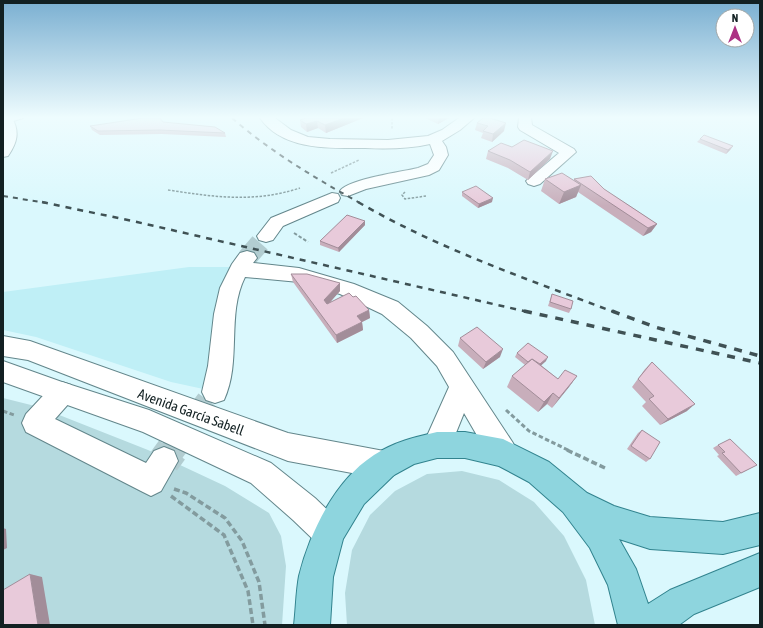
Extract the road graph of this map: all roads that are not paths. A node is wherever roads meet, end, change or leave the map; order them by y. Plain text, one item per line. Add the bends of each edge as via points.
1 (439, 147) edge
2 (560, 147) edge
3 (534, 181) dead end
4 (348, 191) dead end
5 (332, 198) dead end
6 (266, 236) tunnel mouth
7 (3, 346) edge
8 (3, 371) edge
9 (461, 388) junction
10 (215, 392) tunnel mouth
11 (62, 393) junction
12 (437, 445) junction
13 (503, 453) junction
14 (384, 465) junction
15 (157, 471) road end
16 (574, 501) junction
17 (760, 529) edge
18 (328, 533) junction
19 (760, 570) edge
20 (312, 625) edge
21 (636, 625) edge
22 (648, 625) edge

1 - 4 street via 440,155 434,167 424,172 380,180
2 - 3 street via 569,152
5 - 6 street via 277,222
7 - 14 street, Avenida García Sabell via 30,351 288,447
8 - 11 street, Avenida García Sabell
9 - 10 street via 456,375 444,359 419,332 390,308 347,289 299,275 243,264 231,287 220,377
9 - 12 street
9 - 13 street
11 - 15 street via 35,423
11 - 18 street, Avenida García Sabell via 149,422 261,473
12 - 13 main road via 465,445
12 - 14 main road via 409,452
13 - 16 main road via 539,472
14 - 18 main road via 353,493
16 - 17 main road via 609,520 650,533 723,538
16 - 21 main road via 601,537 620,575
18 - 20 main road via 316,577
19 - 22 main road via 682,602

